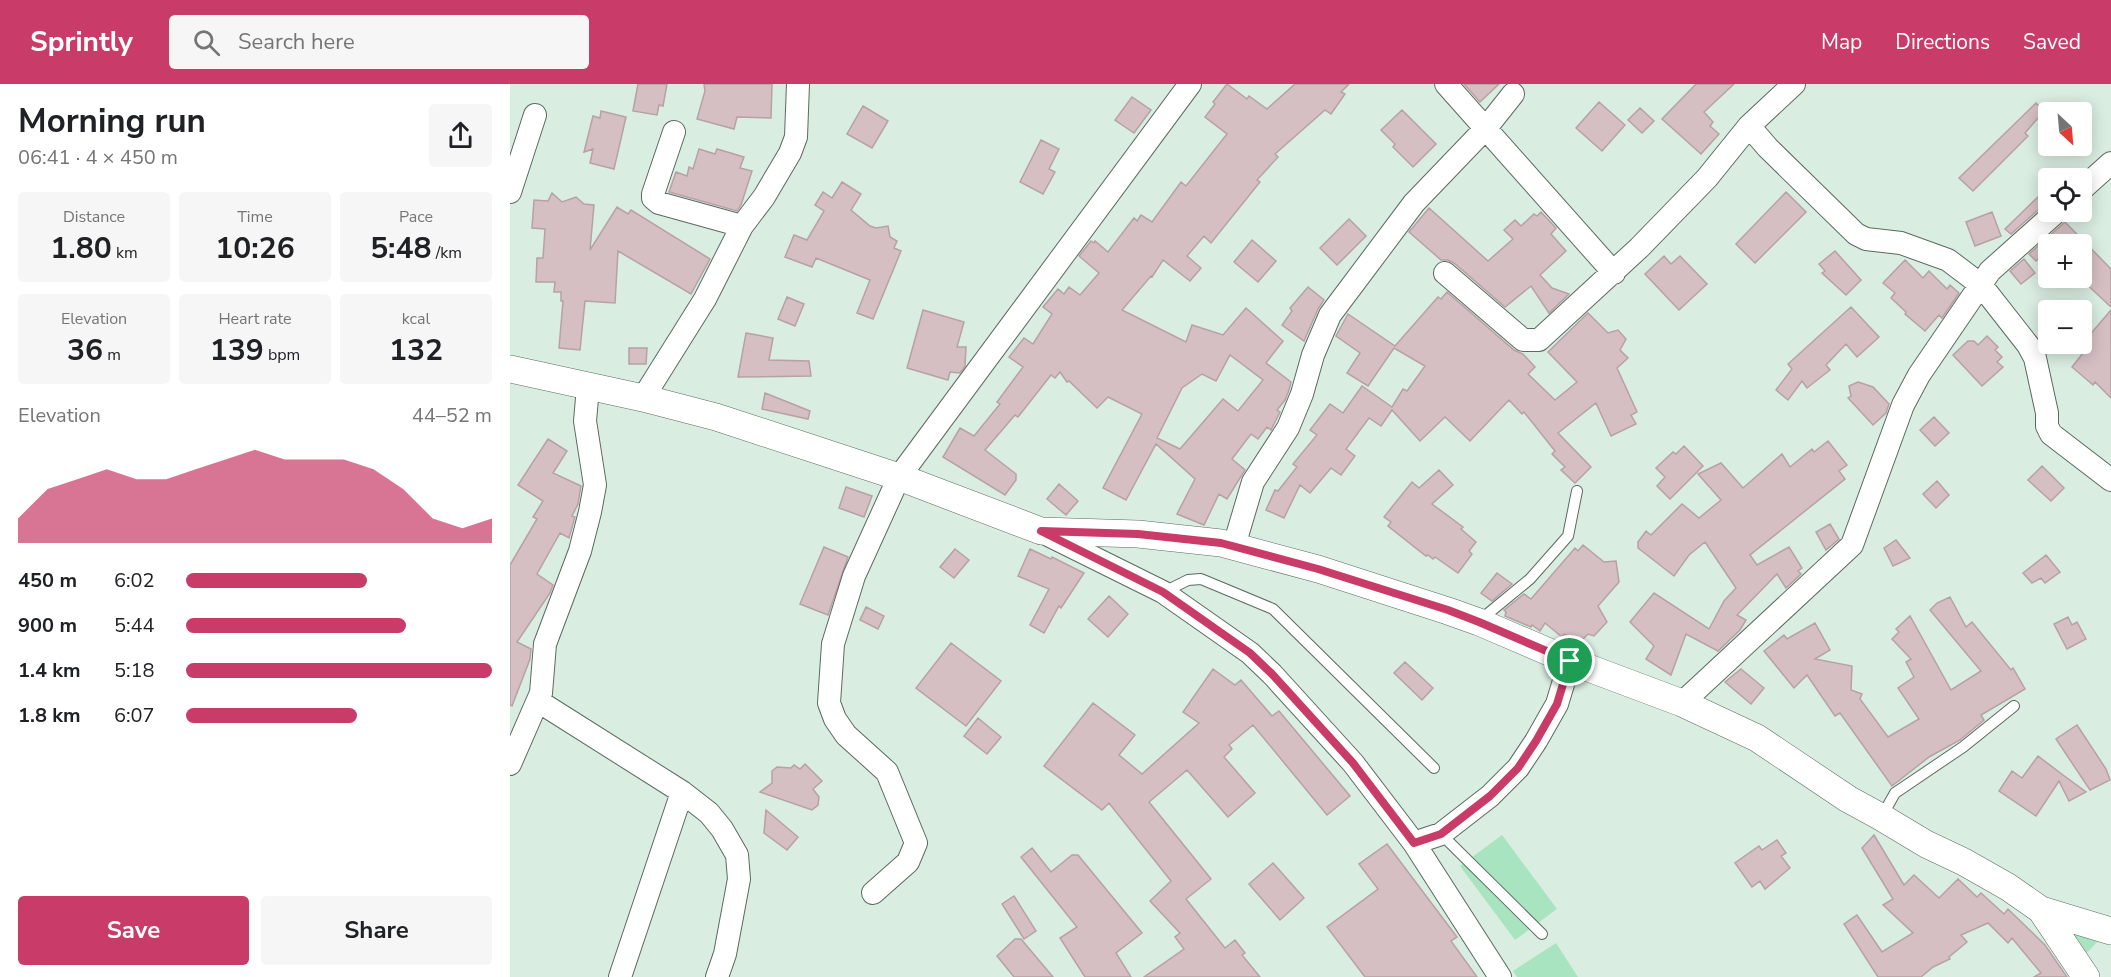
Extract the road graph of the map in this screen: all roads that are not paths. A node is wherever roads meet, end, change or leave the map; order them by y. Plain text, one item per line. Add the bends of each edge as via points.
1 (798, 84) edge
2 (1190, 84) edge
3 (1446, 84) edge
4 (1794, 84) edge
5 (1513, 94) dead end
6 (535, 115) dead end
7 (1749, 126) junction
8 (1486, 128) junction
9 (674, 132) dead end
10 (2111, 163) edge
11 (2092, 180) edge
12 (510, 192) edge
13 (2045, 222) edge
14 (742, 226) junction
15 (1444, 273) dead end
16 (1614, 273) junction
17 (1981, 285) junction
18 (510, 369) edge
19 (588, 387) junction
20 (643, 398) junction
21 (898, 477) junction
22 (2111, 480) edge
23 (1576, 491) dead end
24 (1041, 531) junction
25 (1234, 546) junction
26 (1163, 592) junction
27 (1479, 622) junction
28 (1570, 661) junction
29 (538, 701) junction
30 (1682, 703) junction
31 (2014, 706) dead end
32 (510, 764) edge
33 (1434, 768) dead end
34 (682, 792) junction
35 (1881, 817) junction
36 (1441, 834) junction
37 (1414, 843) junction
38 (873, 893) dead end
39 (2041, 910) junction
40 (2111, 931) edge
41 (1542, 934) dead end
42 (620, 977) edge
43 (717, 977) edge
44 (1500, 977) edge
45 (2086, 977) edge

1 - 14 street via 796,137 790,153
2 - 21 street
3 - 8 street
4 - 7 street
5 - 8 street
6 - 12 street
7 - 16 street via 1707,177
7 - 17 street via 1856,234 1901,243 1948,260
8 - 16 street
8 - 25 street via 1414,203 1330,315 1288,428 1253,482
9 - 14 street via 653,198
10 - 11 street
13 - 17 street via 1990,271
14 - 20 street via 705,299
15 - 16 street via 1523,340 1539,340
17 - 22 street via 2035,358 2051,434
17 - 30 street via 1903,405 1852,545
18 - 19 street
19 - 20 street
19 - 29 street via 585,421 595,485 580,551 545,644
20 - 21 street via 716,417
21 - 24 street
21 - 38 street via 854,576 833,644 829,702 846,735 887,772 916,843 908,862
23 - 27 lane via 1568,536 1530,579
24 - 25 street via 1138,534
24 - 26 street
25 - 27 street
26 - 33 lane via 1188,580 1201,579 1273,609
26 - 37 street via 1250,653 1272,674 1353,763
27 - 28 street
28 - 30 street
28 - 36 street via 1557,704 1518,768 1490,796
29 - 32 street
29 - 34 street
30 - 35 street via 1757,738
31 - 35 lane via 1895,793
34 - 42 street
34 - 43 street via 709,813 737,855 739,879
35 - 39 street via 2008,887
36 - 37 street
36 - 41 lane
37 - 44 street
39 - 40 street
39 - 45 street

